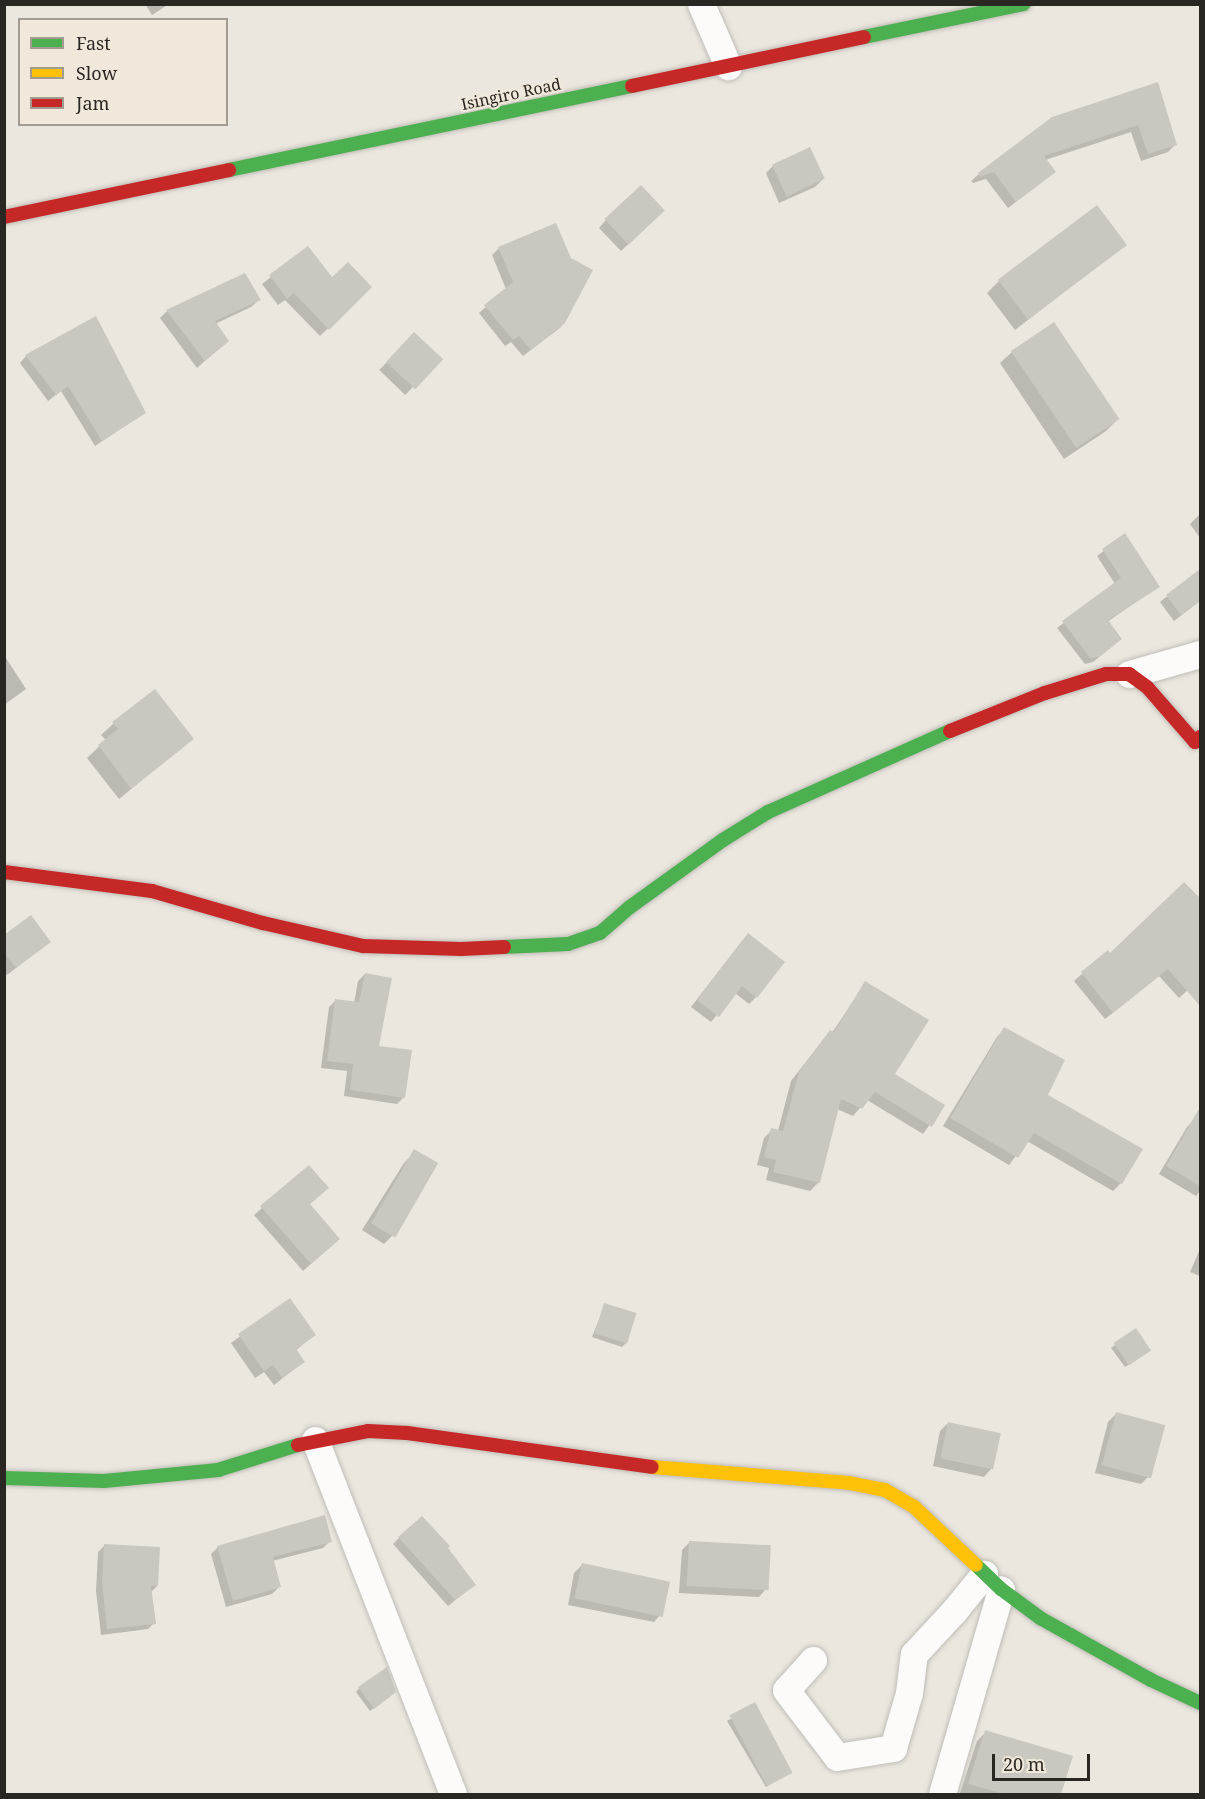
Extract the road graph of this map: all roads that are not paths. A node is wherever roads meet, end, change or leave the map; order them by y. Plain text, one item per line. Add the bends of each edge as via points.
1 (701, 4) edge
2 (1024, 4) edge
3 (729, 66) junction
4 (4, 217) edge
5 (1200, 654) edge
6 (1129, 674) junction
7 (1200, 737) edge
8 (4, 872) edge
9 (315, 1440) junction
10 (4, 1478) edge
11 (993, 1581) junction
12 (813, 1660) dead end
13 (1200, 1703) edge
14 (453, 1794) edge
15 (942, 1794) edge

1 - 3 street
2 - 3 street, Isingiro Road
3 - 4 street, Isingiro Road
5 - 6 street
6 - 7 street via 1148,687 1195,742
6 - 8 street via 1106,674 1045,693 768,812 723,840 600,933 568,944 461,949 363,946 152,891
9 - 10 street via 218,1470 104,1481
9 - 11 street via 368,1431 407,1433 690,1472 885,1490 913,1506
9 - 14 street
11 - 12 street via 954,1611 914,1654 909,1693 893,1748 837,1757 786,1690
11 - 13 street via 1040,1618
11 - 15 street

